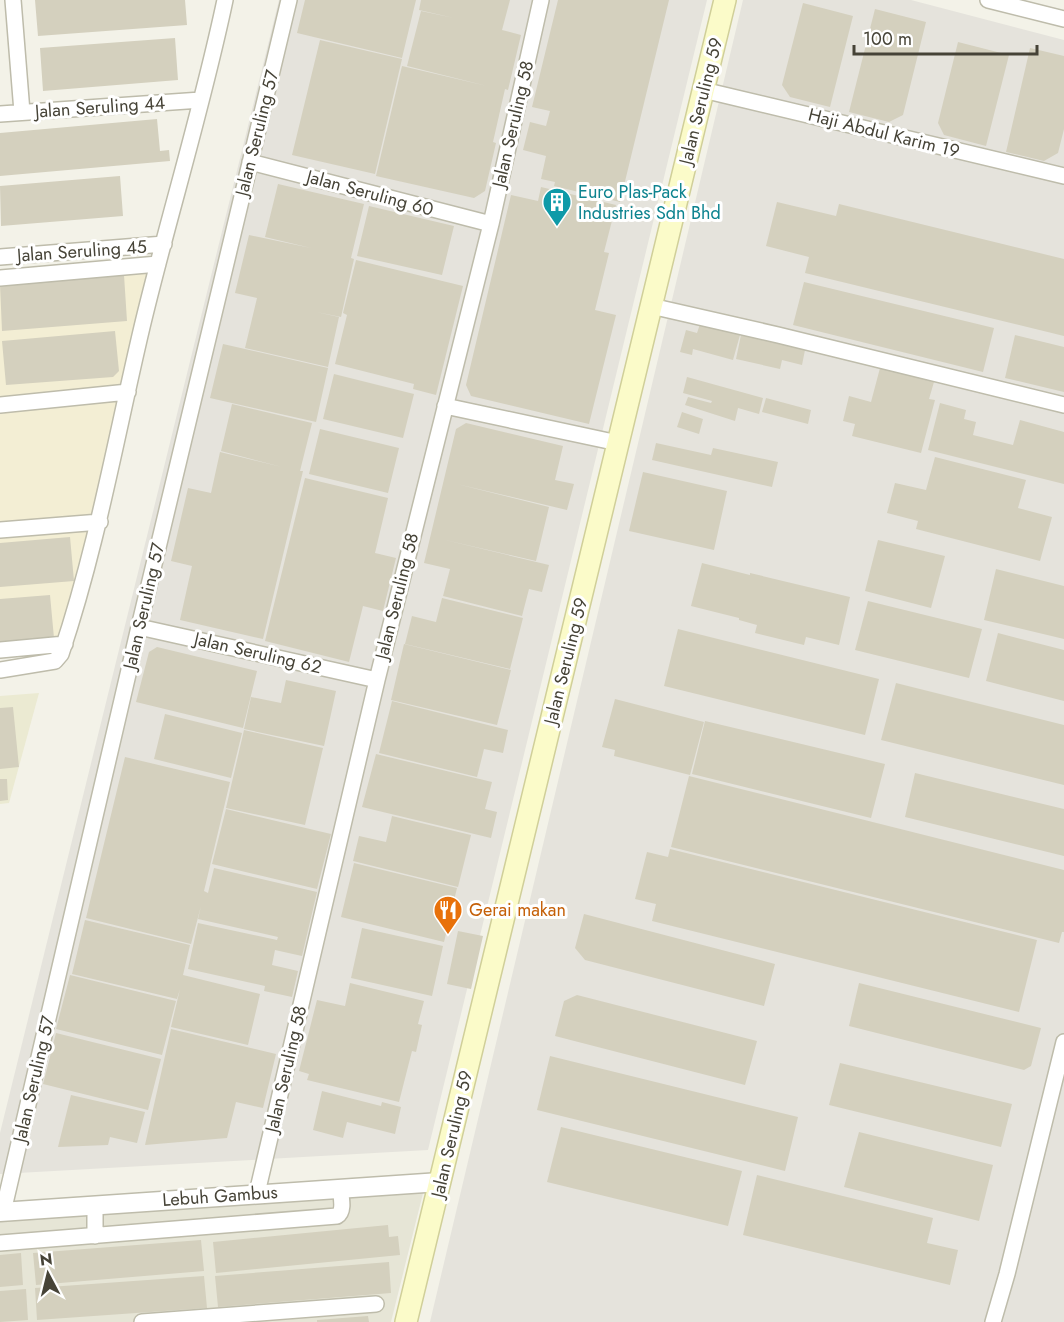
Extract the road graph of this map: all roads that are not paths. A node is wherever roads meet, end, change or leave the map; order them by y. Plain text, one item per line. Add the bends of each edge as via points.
1 (13, 0) edge
2 (225, 0) edge
3 (289, 0) edge
4 (541, 0) edge
5 (725, 0) edge
6 (988, 0) edge
7 (1064, 19) edge
8 (703, 90) junction
9 (201, 100) junction
10 (22, 112) junction
11 (0, 114) edge
12 (250, 162) junction
13 (1064, 176) edge
14 (491, 225) junction
15 (164, 244) junction
16 (0, 257) edge
17 (158, 264) junction
18 (0, 278) edge
19 (651, 306) junction
20 (128, 392) junction
21 (0, 405) edge
22 (1064, 405) edge
23 (445, 406) junction
24 (618, 443) junction
25 (100, 522) junction
26 (0, 530) edge
27 (139, 627) junction
28 (65, 644) junction
29 (0, 650) edge
30 (0, 670) edge
31 (376, 680) junction
32 (1064, 1042) edge
33 (440, 1182) junction
34 (340, 1188) junction
35 (258, 1193) junction
36 (95, 1205) junction
37 (1, 1212) edge
38 (95, 1236) junction
39 (0, 1243) edge
40 (376, 1304) dead end
41 (142, 1322) edge
42 (406, 1322) edge
43 (993, 1322) edge

1 - 10 street
2 - 9 street
3 - 12 street, Jalan Seruling 57
4 - 14 street, Jalan Seruling 58
5 - 8 main road, Jalan Seruling 59
6 - 7 street
8 - 13 street, Haji Abdul Karim 19
8 - 19 main road, Jalan Seruling 59
9 - 10 street, Jalan Seruling 44
9 - 15 street
10 - 11 street, Jalan Seruling 44
12 - 14 street, Jalan Seruling 60
12 - 27 street, Jalan Seruling 57
14 - 23 street, Jalan Seruling 58
15 - 16 street, Jalan Seruling 45
15 - 17 street
17 - 18 street, Jalan Seruling 45
17 - 20 street
19 - 22 street
19 - 24 main road, Jalan Seruling 59
20 - 21 street
20 - 25 street
23 - 24 street
23 - 31 street, Jalan Seruling 58
24 - 33 main road, Jalan Seruling 59
25 - 26 street
25 - 28 street
27 - 31 street, Jalan Seruling 62
27 - 37 street, Jalan Seruling 57
28 - 29 street
28 - 30 street via 55,661
31 - 35 street, Jalan Seruling 58
32 - 43 street
33 - 34 street, Lebuh Gambus
33 - 42 main road, Jalan Seruling 59
34 - 35 street, Lebuh Gambus
34 - 38 street via 342,1209 337,1216
35 - 36 street, Lebuh Gambus
36 - 37 street, Lebuh Gambus
36 - 38 street
38 - 39 street
40 - 41 street

